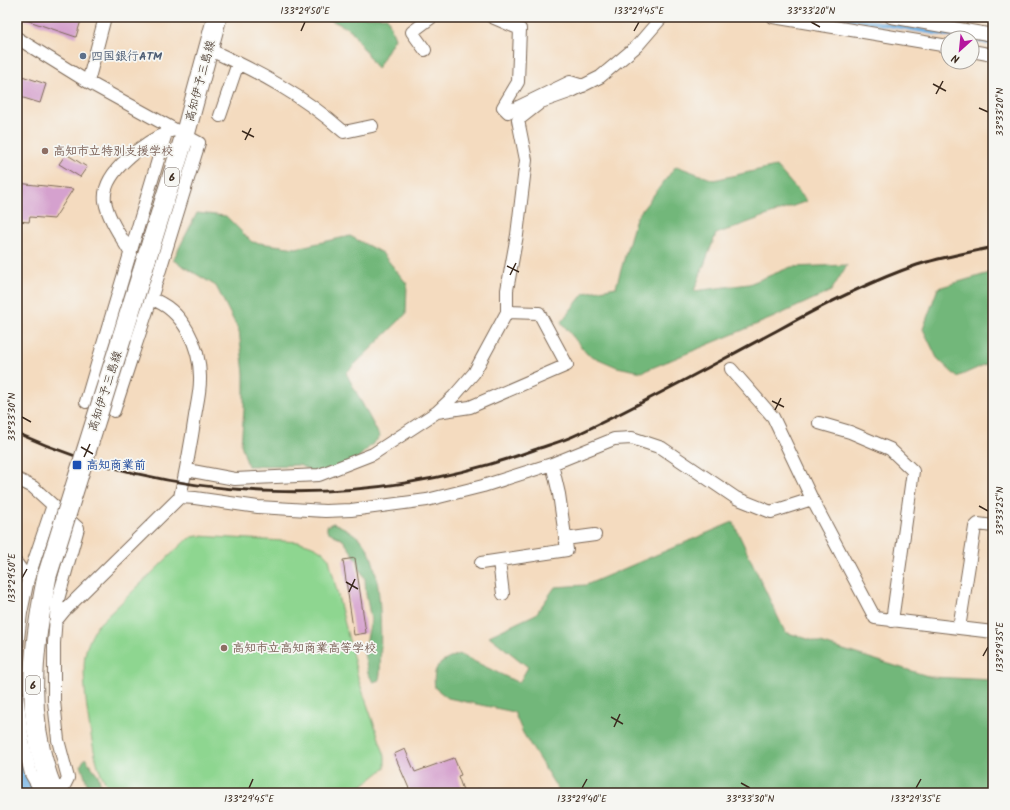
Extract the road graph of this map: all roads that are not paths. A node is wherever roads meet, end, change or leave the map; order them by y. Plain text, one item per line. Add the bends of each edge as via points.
1 (105, 17) edge
2 (217, 17) edge
3 (432, 17) edge
4 (492, 17) edge
5 (662, 17) edge
6 (773, 17) edge
7 (891, 17) edge
8 (993, 35) edge
9 (17, 38) edge
10 (940, 45) edge
11 (208, 49) junction
12 (425, 50) dead end
13 (980, 53) edge
14 (993, 55) edge
15 (238, 63) junction
16 (88, 82) junction
17 (583, 86) junction
18 (220, 116) dead end
19 (372, 126) dead end
20 (175, 133) junction
21 (131, 254) junction
22 (151, 299) junction
23 (507, 312) junction
24 (101, 351) junction
25 (131, 359) junction
26 (731, 369) dead end
27 (86, 402) dead end
28 (114, 411) dead end
29 (436, 412) junction
30 (819, 423) dead end
31 (552, 464) junction
32 (187, 470) junction
33 (17, 479) edge
34 (180, 498) junction
35 (812, 499) junction
36 (52, 505) junction
37 (993, 526) edge
38 (595, 534) dead end
39 (565, 539) junction
40 (499, 561) junction
41 (481, 563) dead end
42 (17, 564) edge
43 (28, 579) junction
44 (503, 594) dead end
45 (892, 621) junction
46 (55, 622) junction
47 (959, 628) junction
48 (993, 632) edge
49 (17, 648) edge
50 (17, 695) edge
51 (49, 791) edge

1 - 16 street
2 - 11 main road, 高知伊予三島線 / 6
3 - 12 street via 412,32
4 - 17 street via 520,29 518,82 503,107 508,112 570,82
5 - 17 street via 638,46 600,77
6 - 10 street
7 - 8 street
9 - 16 street
11 - 15 street
11 - 20 main road, 高知伊予三島線 / 6
13 - 14 street
15 - 18 street
15 - 19 street via 292,92 321,111 344,132
16 - 20 street
17 - 23 street via 541,102 518,120 526,160 507,290
20 - 21 street
20 - 21 street via 158,136 128,158 111,176 106,187 105,201 109,214
20 - 22 street via 199,143
20 - 51 main road, 高知伊予三島線 / 6, bridge via 122,337 47,576 37,626 33,694
21 - 24 street
22 - 25 street
22 - 32 street via 177,316 189,330 196,349 200,379
23 - 29 street via 474,373
23 - 29 street via 539,313 567,365 470,407
24 - 25 street
24 - 27 street
25 - 28 street
26 - 35 street via 773,417
29 - 32 street via 373,454 320,475 235,479
30 - 45 street via 850,432 890,449 913,471
31 - 34 street via 483,486 427,500 351,510 258,507
31 - 35 street via 614,439 632,438 662,448 736,498 771,512
31 - 39 street via 560,494
32 - 34 street
33 - 36 street via 33,487
34 - 46 street via 64,610
35 - 45 street via 876,618
36 - 43 street
36 - 46 street via 78,528 57,603
37 - 47 street via 978,524 975,527
38 - 39 street
39 - 40 street via 567,550
40 - 41 street
40 - 44 street
42 - 43 street
43 - 49 street
45 - 47 street
46 - 51 street via 54,701 58,740 68,778 64,786
47 - 48 street
50 - 51 street via 23,742 31,774

